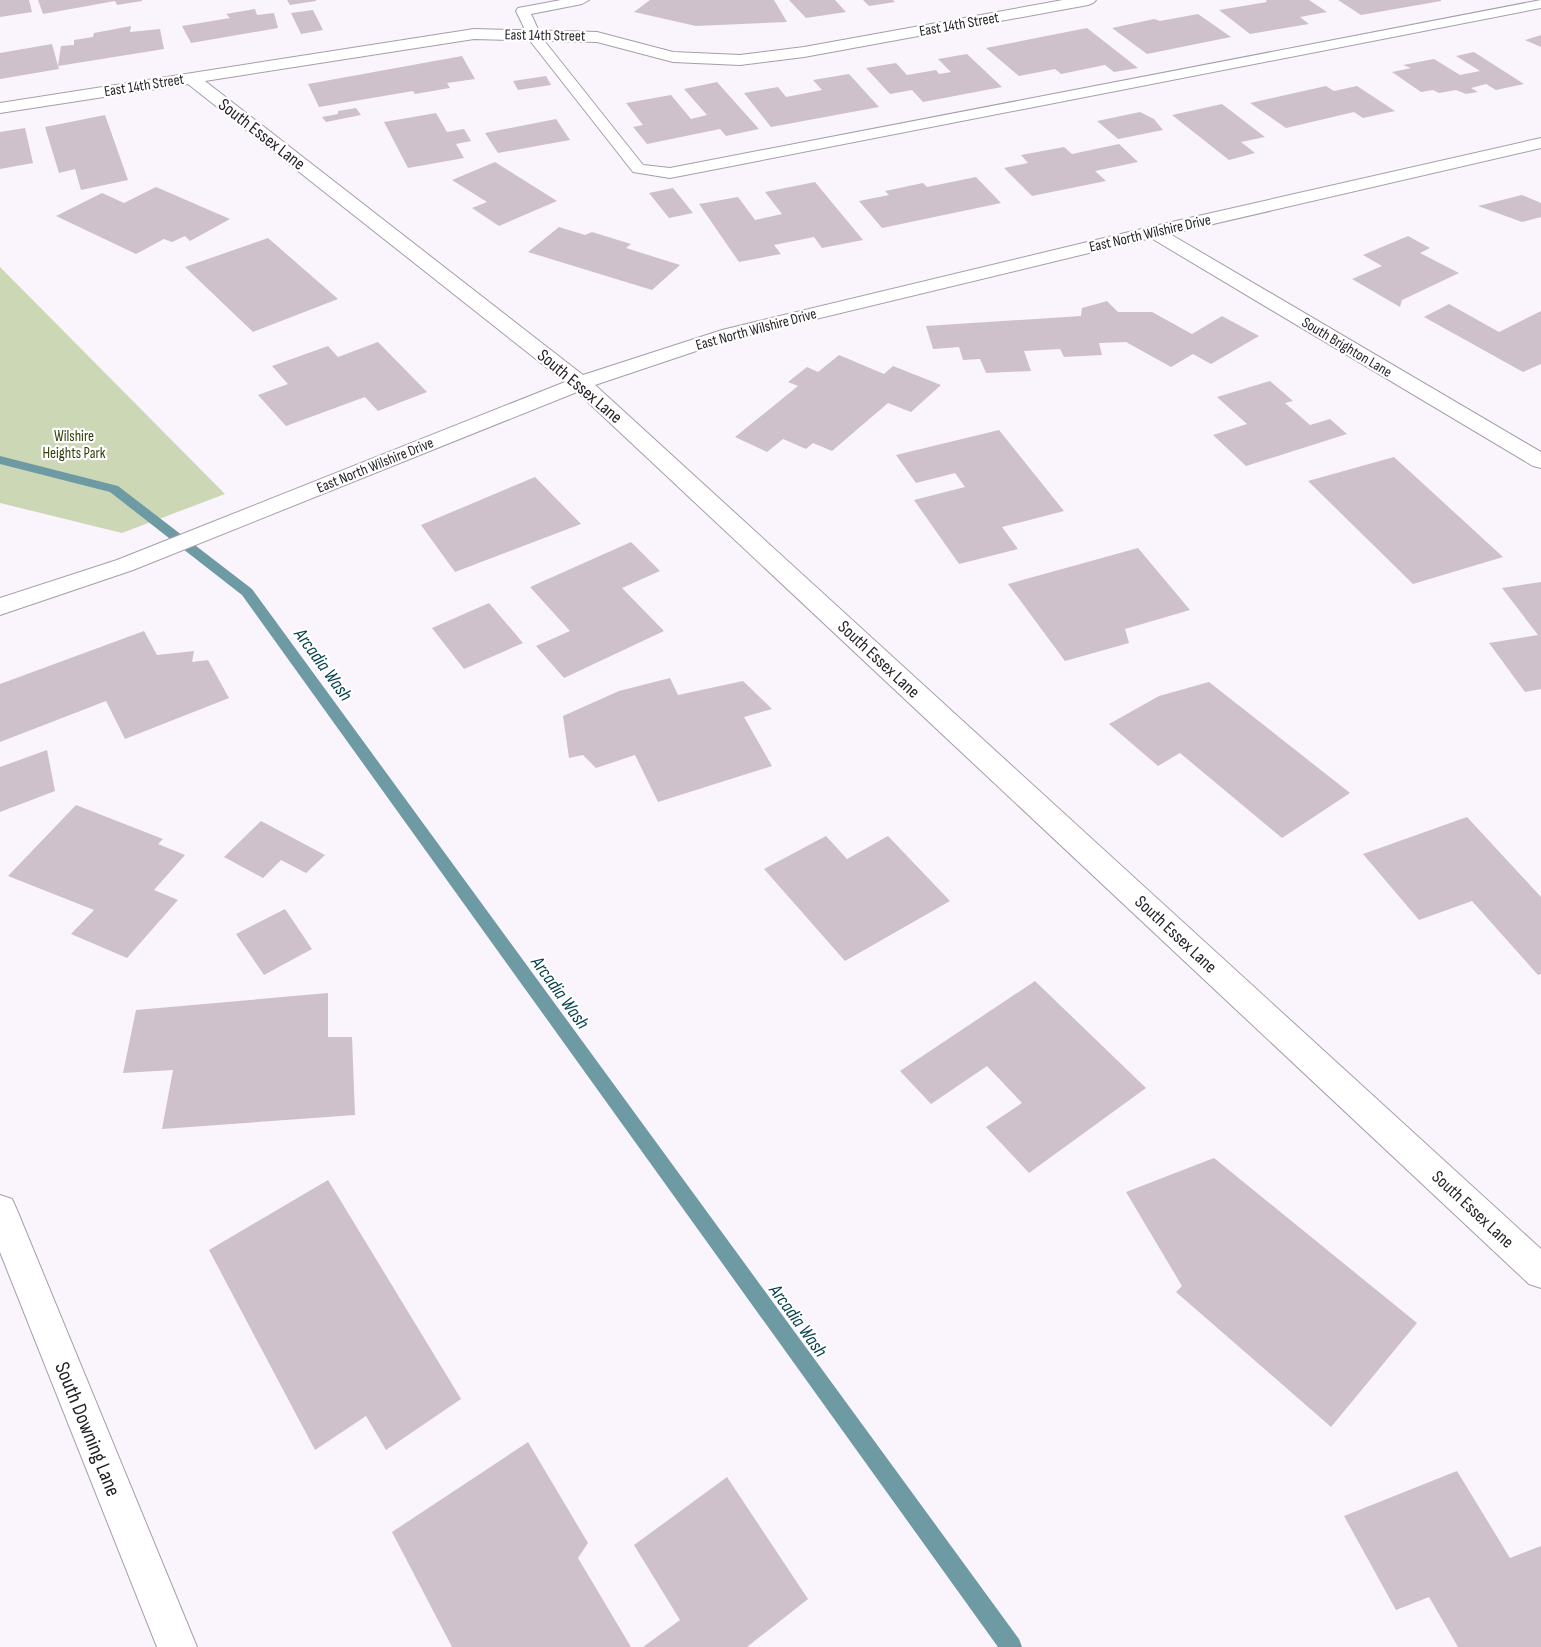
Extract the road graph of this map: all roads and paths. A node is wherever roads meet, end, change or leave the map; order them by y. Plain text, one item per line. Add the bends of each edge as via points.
1 (582, 0) edge
2 (1088, 0) edge
3 (1541, 4) edge
4 (534, 35) junction
5 (190, 78) junction
6 (0, 108) edge
7 (1541, 143) edge
8 (1154, 232) junction
9 (580, 383) junction
10 (1541, 461) edge
11 (0, 607) edge
12 (0, 1210) edge
13 (1541, 1272) edge
14 (177, 1647) edge

1 - 4 lane via 523,12
2 - 4 street, East 14th Street via 804,52 740,60 673,58 597,37
3 - 4 lane via 670,173 638,169
4 - 5 street, East 14th Street via 474,34
5 - 6 street, East 14th Street
5 - 9 street, South Essex Lane
7 - 8 street, East North Wilshire Drive
8 - 9 street, East North Wilshire Drive via 722,336
8 - 10 street, South Brighton Lane
9 - 11 street, East North Wilshire Drive via 125,565
9 - 13 street, South Essex Lane
12 - 14 street, South Downing Lane

